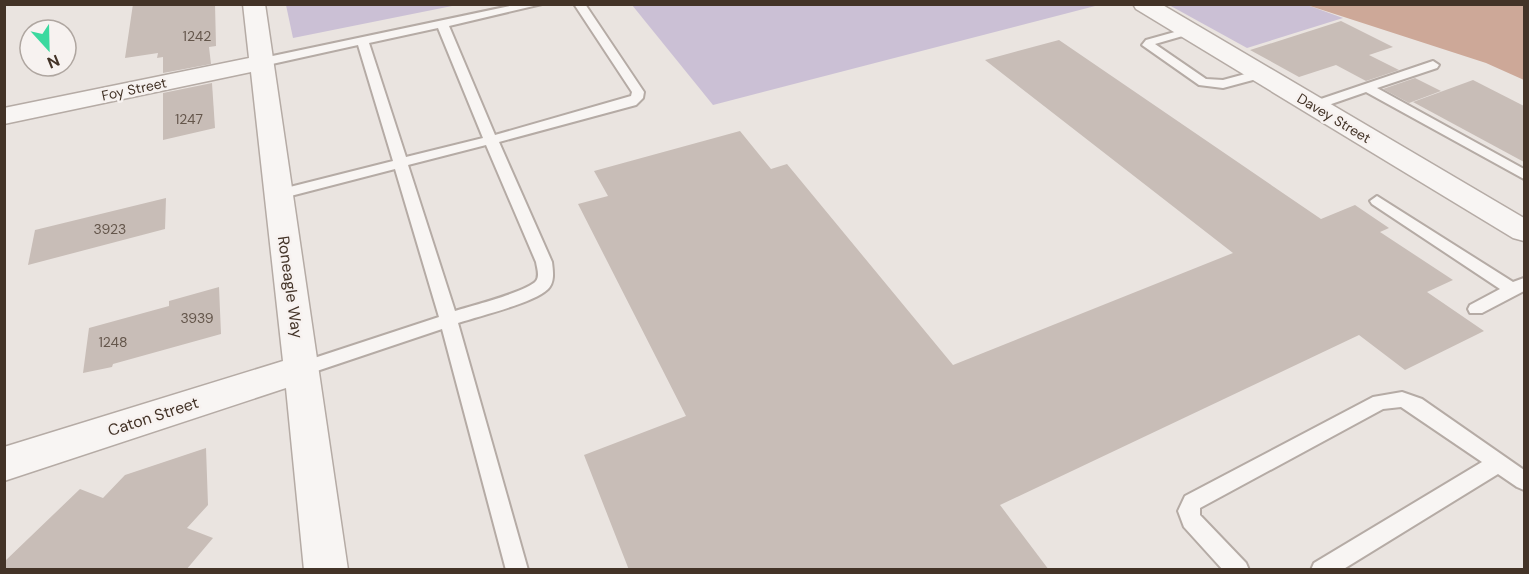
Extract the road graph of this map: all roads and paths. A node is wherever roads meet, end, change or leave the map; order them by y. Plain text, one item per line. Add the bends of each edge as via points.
1 (254, 4) edge
2 (537, 4) edge
3 (579, 4) edge
4 (1144, 4) edge
5 (442, 24) junction
6 (1189, 31) junction
7 (363, 41) junction
8 (263, 62) junction
9 (1432, 65) dead end
10 (1260, 74) junction
11 (1367, 88) junction
12 (1314, 105) junction
13 (4, 116) edge
14 (491, 140) junction
15 (400, 163) junction
16 (1524, 175) edge
17 (279, 194) junction
18 (1377, 201) dead end
19 (1524, 231) edge
20 (1519, 287) edge
21 (1476, 309) dead end
22 (449, 321) junction
23 (302, 369) junction
24 (1498, 463) junction
25 (4, 464) edge
26 (1524, 482) edge
27 (321, 568) edge
28 (518, 570) edge
29 (1238, 570) edge
30 (1322, 570) edge

1 - 8 street, Roneagle Way
2 - 5 lane
3 - 14 lane via 638,92 637,98
4 - 6 street, Davey Street
5 - 7 lane
5 - 14 lane
6 - 10 street, Davey Street
6 - 10 lane via 1148,45 1203,82 1222,84
7 - 8 lane
7 - 15 lane
8 - 13 street, Foy Street
8 - 17 street, Roneagle Way
9 - 11 lane
10 - 12 street, Davey Street
11 - 12 lane
11 - 16 lane
12 - 19 street, Davey Street
14 - 15 lane
14 - 22 lane via 544,262 546,275 542,285 526,294
15 - 17 lane
15 - 22 lane
17 - 23 street, Roneagle Way
18 - 20 lane
20 - 21 lane
22 - 23 lane
22 - 28 lane
23 - 25 street, Caton Street
23 - 27 street, Roneagle Way
24 - 26 lane
24 - 29 lane via 1414,404 1402,399 1380,402 1192,502 1188,512 1191,520
24 - 30 lane

